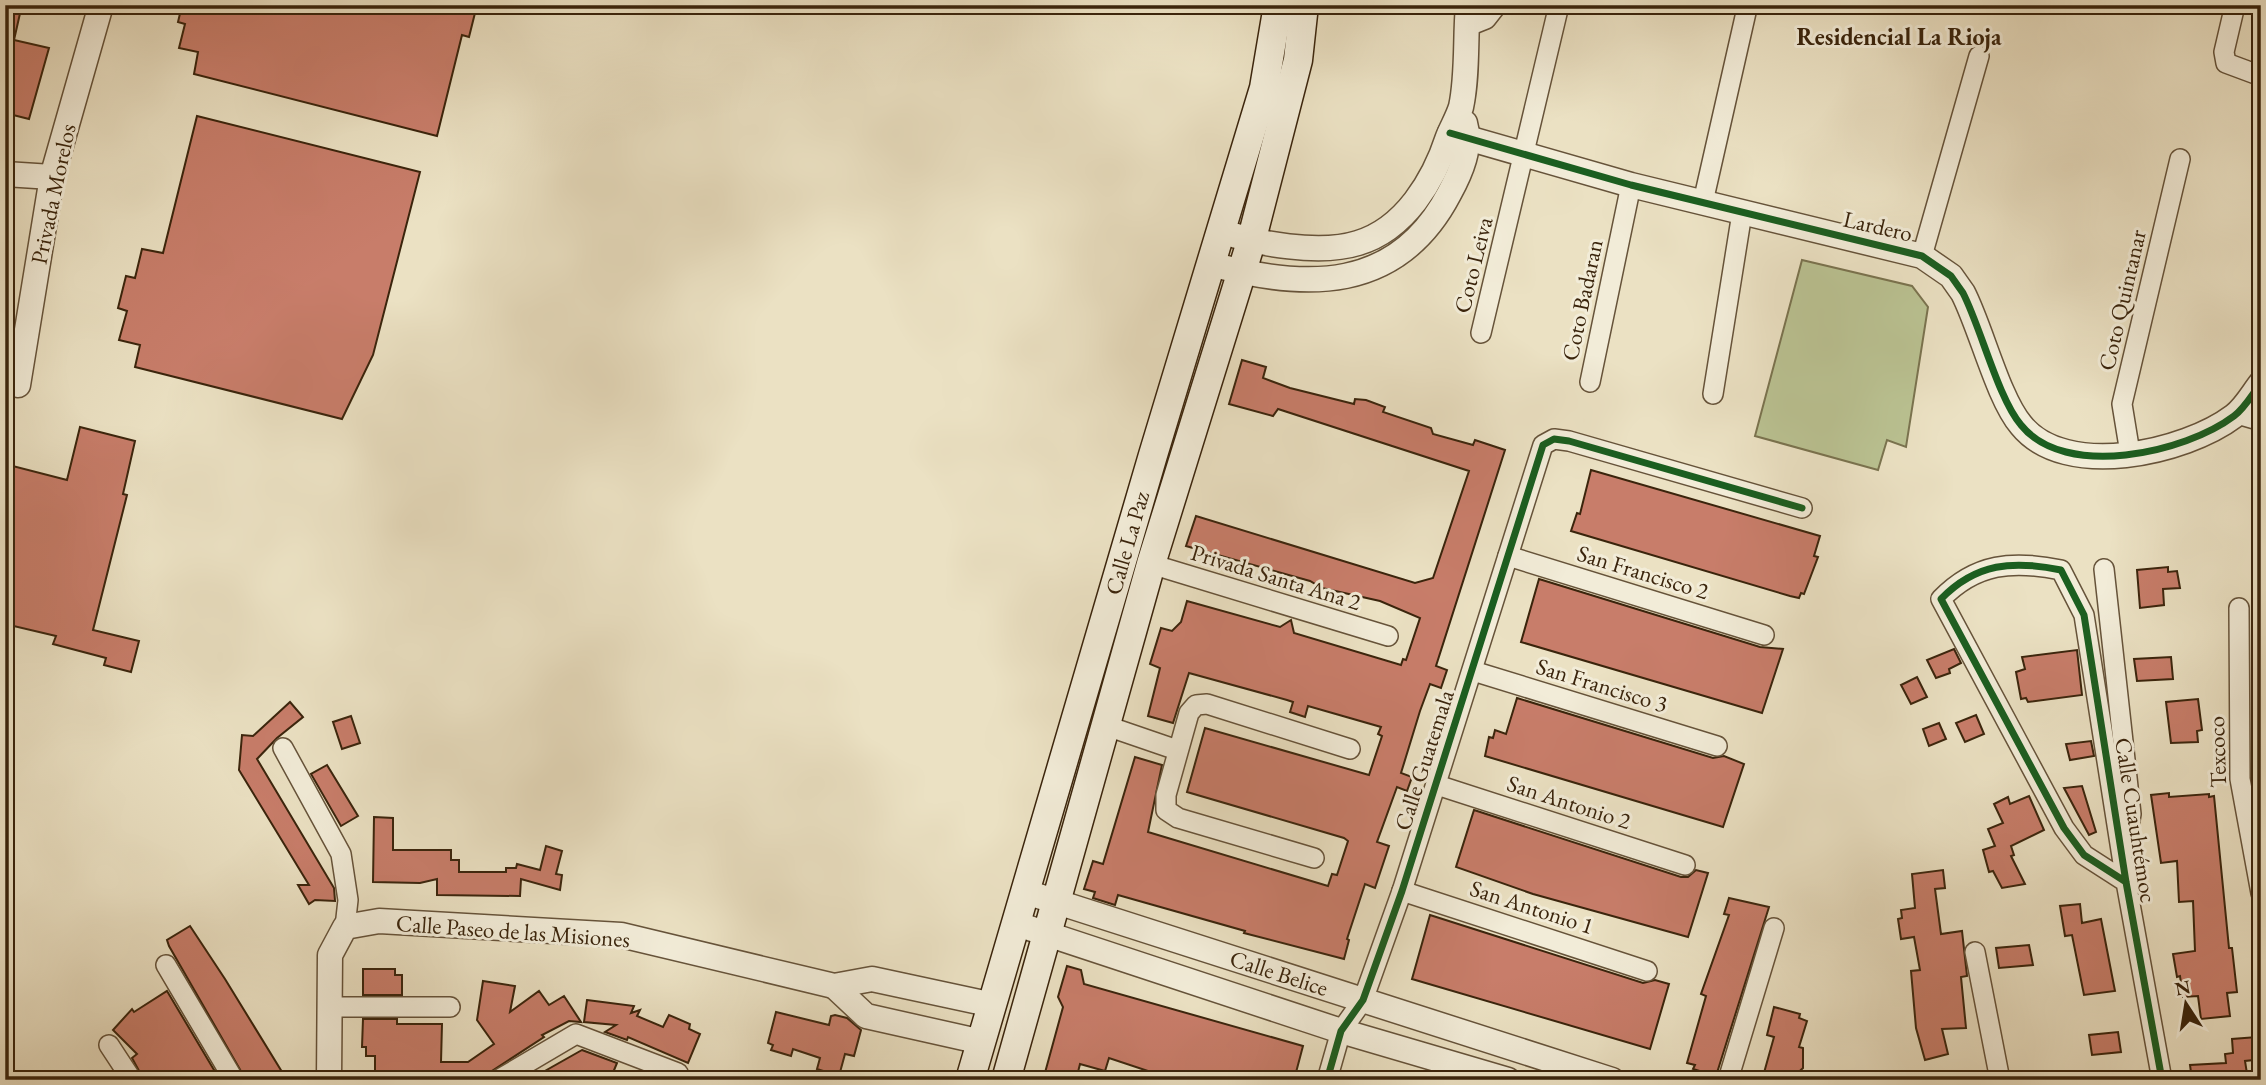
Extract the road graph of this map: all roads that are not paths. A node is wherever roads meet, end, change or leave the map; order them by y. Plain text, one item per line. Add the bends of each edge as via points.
1 (102, 5) edge
2 (1278, 5) edge
3 (1304, 5) edge
4 (1497, 5) edge
5 (1559, 5) edge
6 (2235, 5) edge
7 (1747, 8) dead end
8 (1467, 16) edge
9 (1979, 55) dead end
10 (2261, 76) edge
11 (1460, 136) junction
12 (1525, 157) junction
13 (2179, 159) dead end
14 (5, 174) edge
15 (52, 177) junction
16 (1631, 185) junction
17 (1703, 202) junction
18 (1742, 213) junction
19 (1221, 231) junction
20 (1251, 242) junction
21 (1359, 243) junction
22 (1922, 256) junction
23 (1211, 264) junction
24 (1365, 271) junction
25 (1240, 272) junction
26 (1481, 333) dead end
27 (1590, 382) dead end
28 (2261, 383) edge
29 (18, 385) dead end
30 (1713, 394) dead end
31 (2236, 414) junction
32 (2261, 421) edge
33 (2130, 453) junction
34 (1802, 508) dead end
35 (1508, 556) junction
36 (1151, 564) junction
37 (2104, 569) dead end
38 (2239, 608) dead end
39 (1764, 635) dead end
40 (1388, 636) dead end
41 (1473, 671) junction
42 (1107, 726) junction
43 (1717, 746) dead end
44 (283, 748) dead end
45 (1350, 749) dead end
46 (1177, 750) junction
47 (1437, 785) junction
48 (2122, 855) junction
49 (1314, 858) dead end
50 (1685, 865) dead end
51 (2126, 882) junction
52 (1402, 891) junction
53 (1027, 892) junction
54 (2261, 893) edge
55 (1057, 902) junction
56 (1017, 924) junction
57 (345, 927) junction
58 (1774, 928) dead end
59 (1048, 934) junction
60 (1975, 952) dead end
61 (166, 965) dead end
62 (1647, 971) dead end
63 (834, 986) junction
64 (1363, 1000) junction
65 (993, 1005) junction
66 (328, 1006) junction
67 (450, 1006) dead end
68 (1341, 1031) junction
69 (982, 1042) junction
70 (109, 1045) dead end
71 (678, 1073) dead end
72 (132, 1080) edge
73 (234, 1080) edge
74 (329, 1080) edge
75 (498, 1080) edge
76 (970, 1080) edge
77 (1006, 1080) edge
78 (1327, 1080) edge
79 (1508, 1080) edge
80 (1612, 1080) edge
81 (1728, 1080) edge
82 (2000, 1080) edge
83 (2162, 1080) edge

1 - 15 street, Privada Morelos
2 - 19 main road, Calle La Paz via 1264,88
3 - 20 main road, Calle La Paz via 1298,60
4 - 8 street via 1486,19
5 - 12 street, Coto Leiva
6 - 10 street via 2224,52 2226,63
7 - 17 street
8 - 11 street
9 - 22 street
11 - 12 street, Lardero
11 - 21 street via 1413,204 1395,223
11 - 24 street via 1453,188 1434,219 1393,258
12 - 16 street, Lardero
12 - 26 street, Coto Leiva
13 - 33 street, Coto Quintanar via 2122,404
14 - 15 street
15 - 29 street, Privada Morelos
16 - 17 street, Lardero
16 - 27 street, Coto Badaran
17 - 18 street, Lardero
18 - 22 street, Lardero
18 - 30 street
19 - 20 street
19 - 23 main road, Calle La Paz
20 - 21 street via 1329,247
20 - 25 main road, Calle La Paz
21 - 24 street
22 - 33 street, Lardero via 1951,276 1963,293 2020,425 2043,444 2082,457
23 - 25 street
23 - 53 main road, Calle La Paz
24 - 25 street via 1321,281
25 - 36 main road, Calle La Paz
28 - 31 street, Lardero
31 - 32 street
31 - 33 street, Lardero via 2173,445
34 - 35 street, Calle Guatemala via 1554,439 1543,445
35 - 39 street, San Francisco 2
35 - 41 street, Calle Guatemala
36 - 40 street, Privada Santa Ana 2
36 - 42 main road, Calle La Paz
37 - 48 street via 2131,814
38 - 54 street, Texcoco via 2240,779
41 - 43 street, San Francisco 3
41 - 47 street, Calle Guatemala
42 - 46 street
42 - 55 main road, Calle La Paz
44 - 57 street via 341,855 348,900
45 - 46 street via 1207,704 1196,705 1189,713
46 - 49 street via 1166,810 1178,818
47 - 50 street, San Antonio 2
47 - 52 street, Calle Guatemala
48 - 51 street, Calle Cuauhtémoc
48 - 51 street, Calle Cuauhtémoc via 2084,615 2061,570 2028,563 1992,568 1959,581 1941,600 2064,828 2084,855
51 - 83 street, Calle Cuauhtémoc
52 - 62 street, San Antonio 1
52 - 64 street, Calle Guatemala
53 - 55 street, Calle Belice
53 - 56 main road, Calle La Paz
55 - 59 main road, Calle La Paz
55 - 64 street, Calle Belice
56 - 59 street, Calle Belice
56 - 65 main road, Calle La Paz
57 - 63 street, Calle Paseo de las Misiones via 379,921 621,935
57 - 66 street via 330,955
58 - 81 street
59 - 68 street, Calle Belice
59 - 77 main road, Calle La Paz
60 - 82 street
61 - 73 street
63 - 65 street, Calle Paseo de las Misiones via 872,979
63 - 69 street, Calle Paseo de las Misiones via 866,1016
64 - 68 street, Calle Guatemala
64 - 80 street, Calle Belice
65 - 69 main road, Calle La Paz
66 - 67 street
66 - 74 street
68 - 78 street, Calle Guatemala
68 - 79 street, Calle Belice
69 - 76 main road, Calle La Paz
70 - 72 street
71 - 75 street via 576,1034

